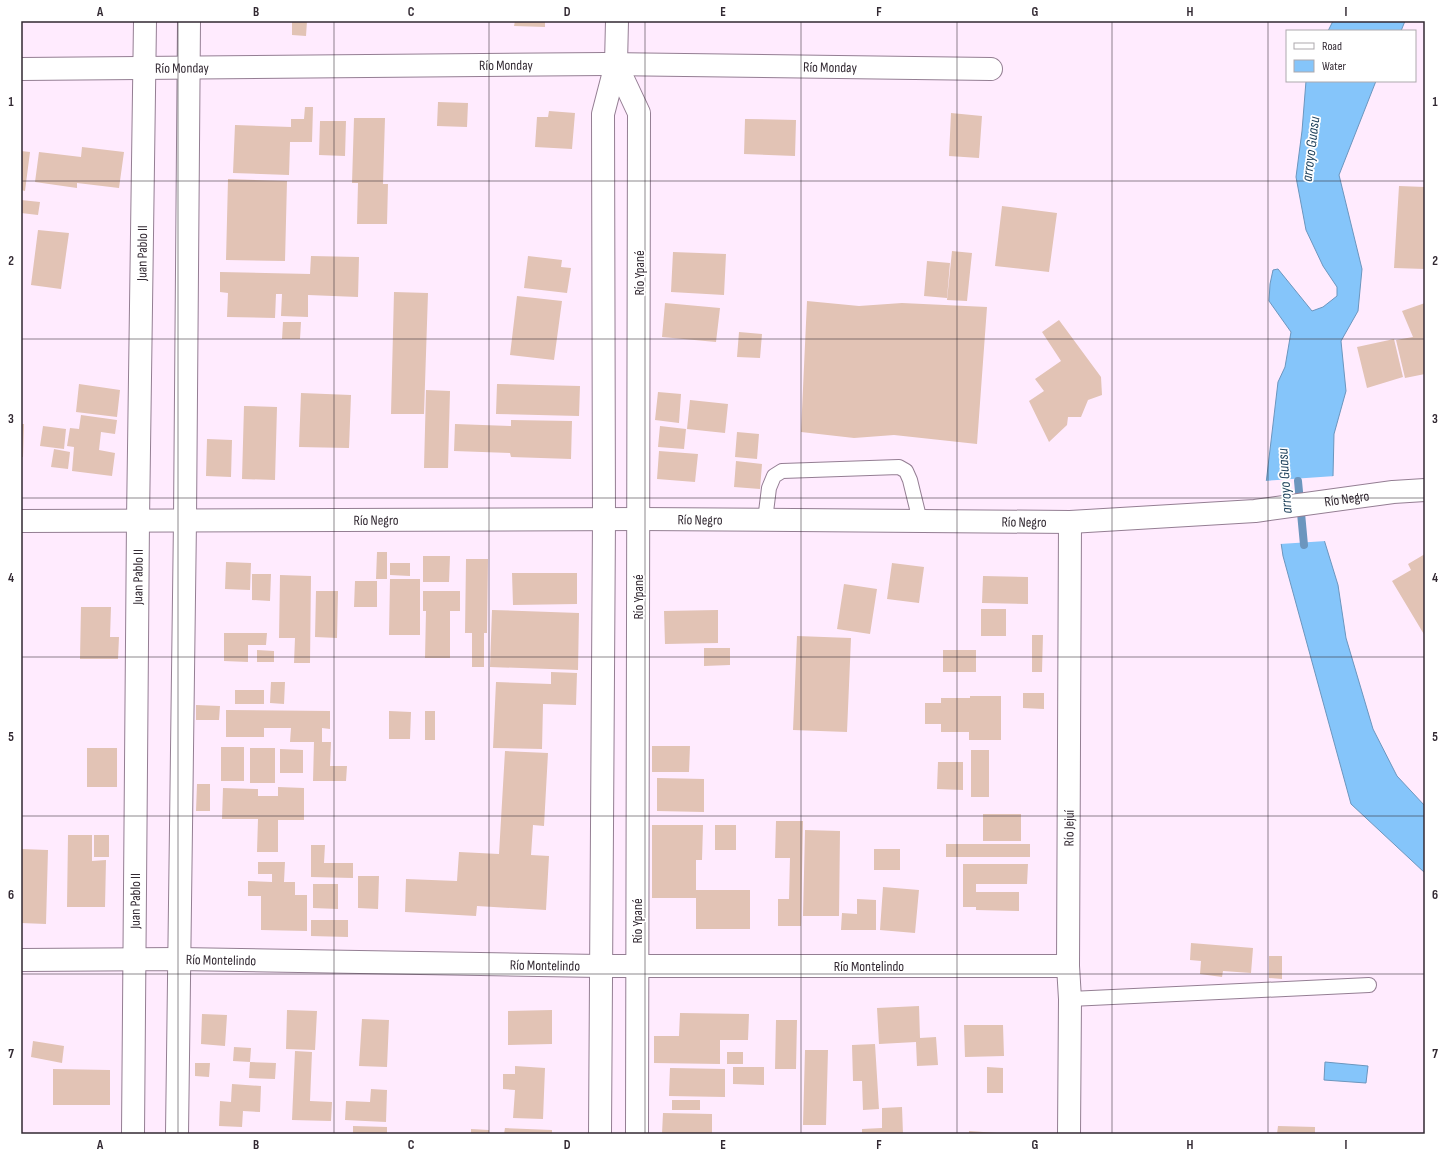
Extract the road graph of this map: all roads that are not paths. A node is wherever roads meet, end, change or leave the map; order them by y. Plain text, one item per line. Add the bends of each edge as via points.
1 (145, 21) edge
2 (189, 21) edge
3 (617, 21) edge
4 (616, 64) junction
5 (189, 68) junction
6 (21, 69) edge
7 (144, 69) junction
8 (991, 69) dead end
9 (1425, 478) edge
10 (1425, 490) edge
11 (1386, 493) junction
12 (604, 519) junction
13 (639, 519) junction
14 (138, 520) junction
15 (185, 520) junction
16 (765, 520) junction
17 (21, 521) edge
18 (920, 521) junction
19 (1070, 522) junction
20 (134, 959) junction
21 (179, 959) junction
22 (21, 960) edge
23 (600, 966) junction
24 (637, 966) junction
25 (1068, 966) junction
26 (1369, 985) dead end
27 (1070, 999) junction
28 (132, 1134) edge
29 (177, 1134) edge
30 (600, 1134) edge
31 (637, 1134) edge
32 (1069, 1134) edge

1 - 7 street, Juan Pablo II
2 - 5 street
3 - 4 street, Río Ypané
4 - 5 street, Río Monday
4 - 8 street, Río Monday
4 - 12 street, Río Ypané via 603,114
4 - 13 street, Río Ypané via 639,114
5 - 7 street, Río Monday
5 - 15 street
6 - 7 street, Río Monday
7 - 14 street, Juan Pablo II
9 - 11 street
10 - 11 street
11 - 19 street, Río Negro via 1255,512
12 - 13 street, Río Negro
12 - 15 street, Río Negro
12 - 23 street, Río Ypané
13 - 16 street, Río Negro
13 - 24 street, Río Ypané
14 - 15 street, Río Negro
14 - 17 street, Río Negro
14 - 20 street, Juan Pablo II
15 - 21 street
16 - 18 street, Río Negro
16 - 18 lane via 769,488 774,476 782,471 899,467 906,471 910,480
18 - 19 street, Río Negro
19 - 25 street, Río Jejuí
20 - 21 street, Río Montelindo
20 - 22 street, Río Montelindo
20 - 28 street, Juan Pablo II
21 - 23 street, Río Montelindo
21 - 29 street
23 - 24 street, Río Montelindo
23 - 30 street, Río Ypané
24 - 25 street, Río Montelindo
24 - 31 street, Río Ypané
25 - 27 street, Río Jejuí
26 - 27 lane
27 - 32 street, Río Jejuí

